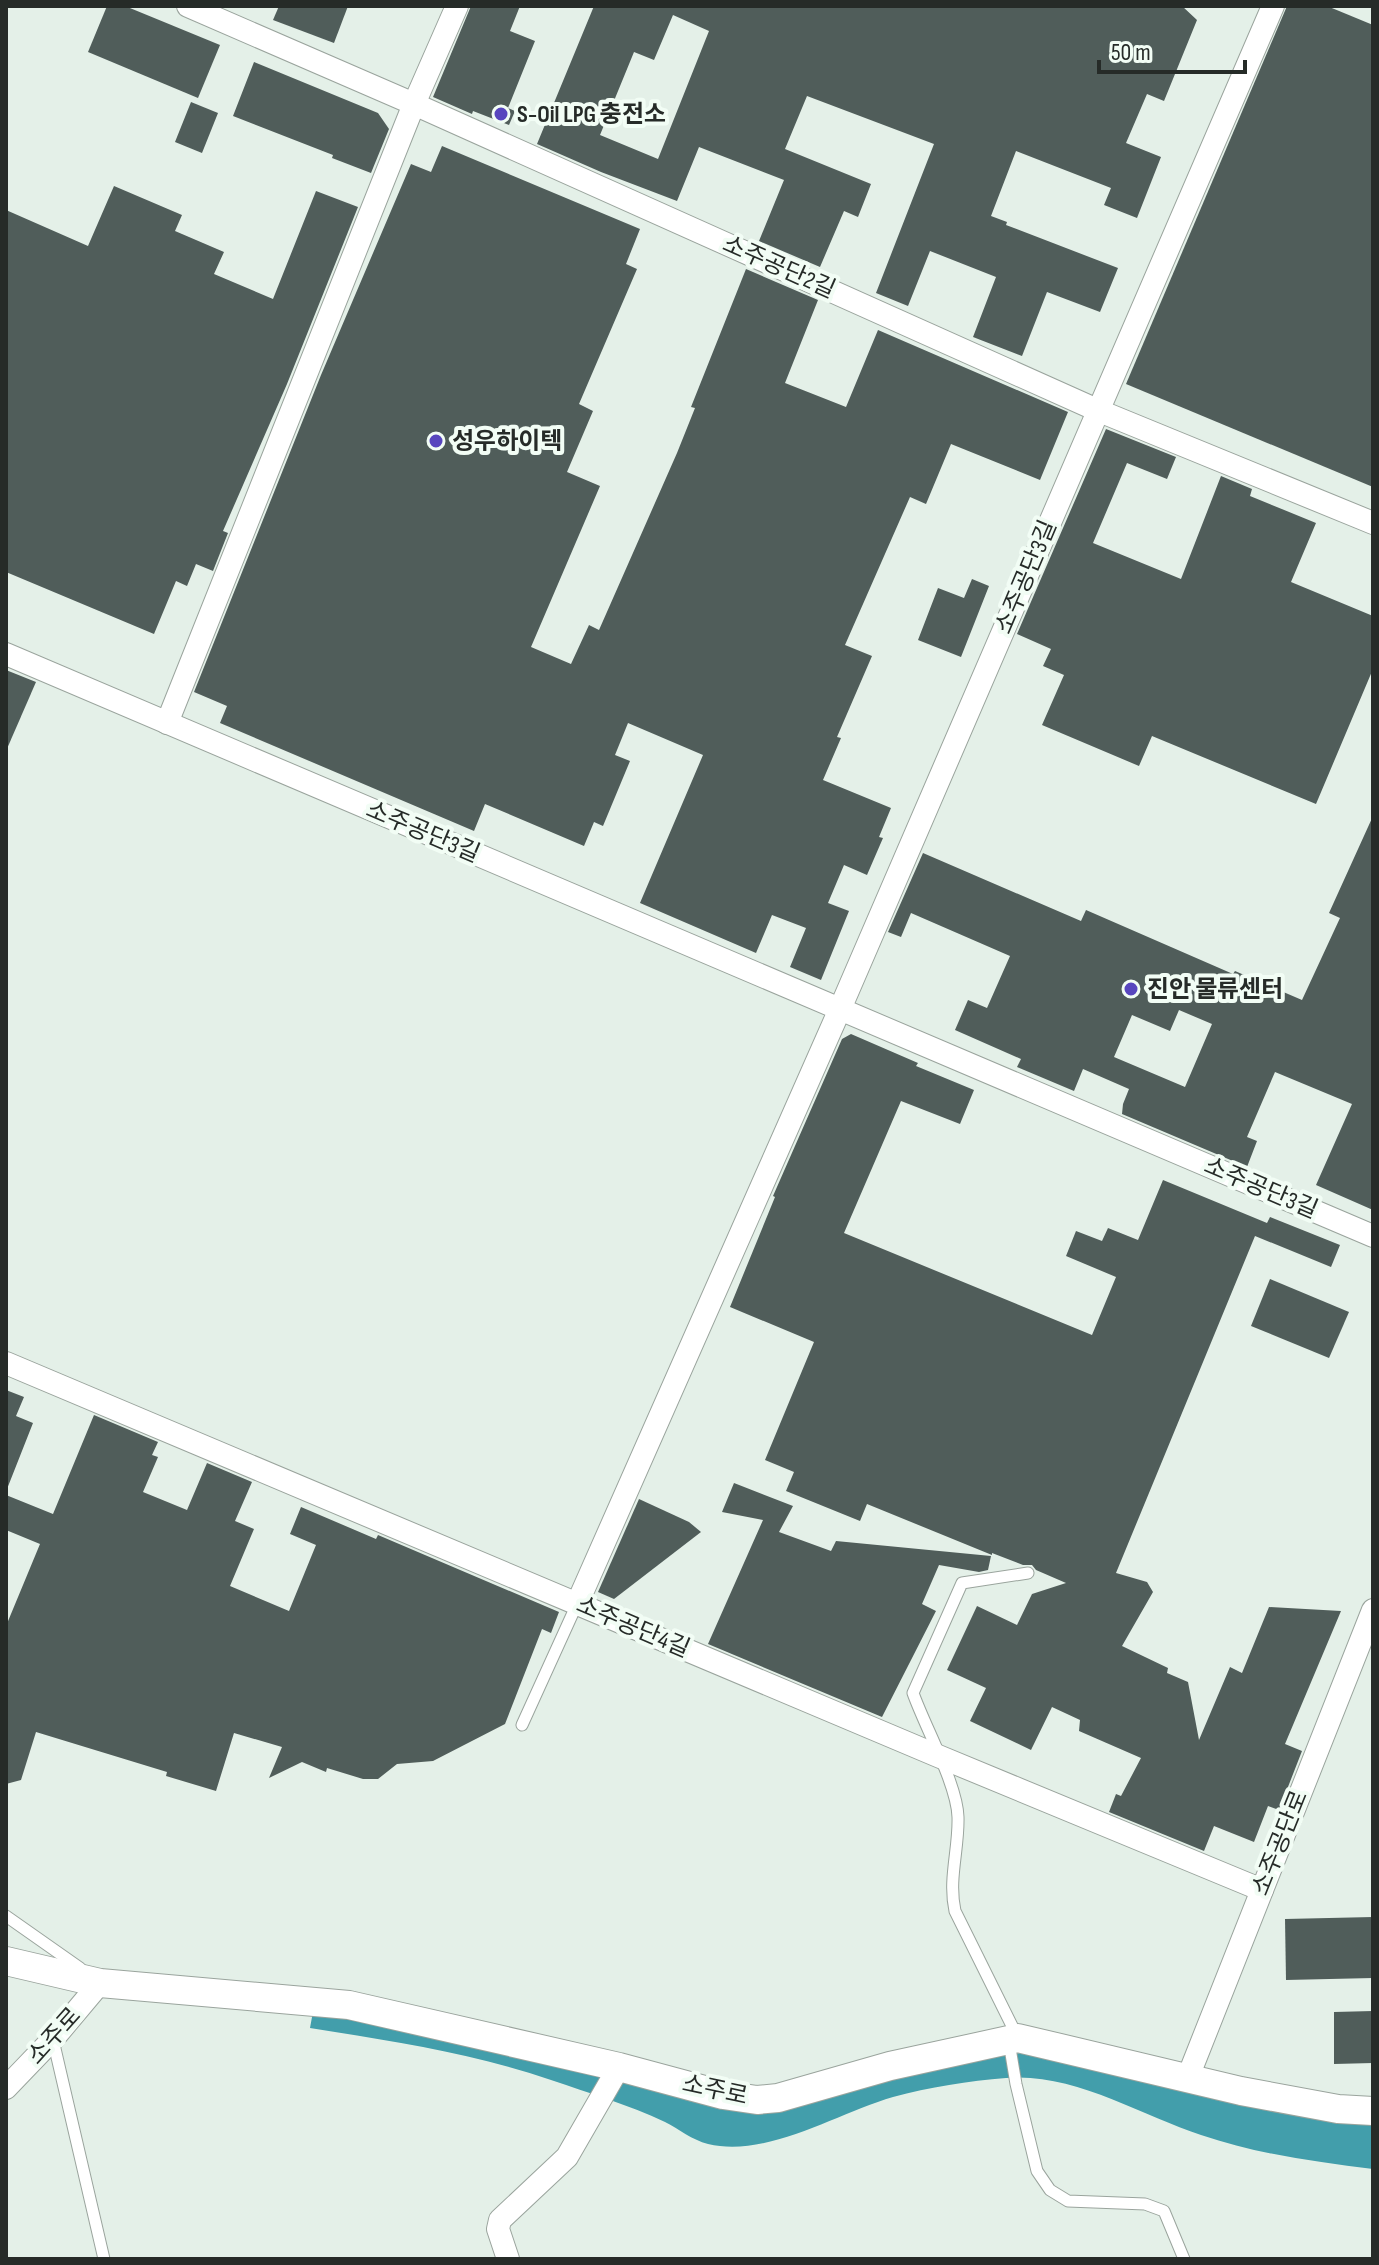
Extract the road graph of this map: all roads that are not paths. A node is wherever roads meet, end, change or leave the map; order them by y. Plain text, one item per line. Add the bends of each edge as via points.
1 (188, 6) edge
2 (457, 6) edge
3 (1273, 6) edge
4 (414, 104) junction
5 (1097, 410) junction
6 (1373, 523) edge
7 (6, 654) edge
8 (167, 723) junction
9 (840, 1009) junction
10 (1373, 1236) edge
11 (6, 1363) edge
12 (1028, 1573) dead end
13 (577, 1604) junction
14 (1373, 1610) edge
15 (522, 1725) dead end
16 (938, 1756) junction
17 (1262, 1890) junction
18 (6, 1916) edge
19 (6, 1961) edge
20 (100, 1983) junction
21 (1018, 2038) junction
22 (53, 2039) junction
23 (619, 2067) junction
24 (1188, 2077) junction
25 (6, 2088) edge
26 (1373, 2111) edge
27 (104, 2259) edge
28 (508, 2259) edge
29 (1184, 2259) edge

1 - 4 street, 소주공단2길
2 - 4 street
3 - 5 street, 소주공단3길
4 - 5 street, 소주공단2길
4 - 8 street
5 - 6 street, 소주공단2길
5 - 9 street, 소주공단3길
7 - 8 street, 소주공단3길
8 - 9 street, 소주공단3길
9 - 10 street, 소주공단3길
9 - 13 street
11 - 13 street, 소주공단4길
12 - 16 lane via 962,1583 913,1693
13 - 15 lane
13 - 16 street, 소주공단4길
14 - 17 street, 소주공단로
16 - 17 street, 소주공단4길
16 - 21 lane via 958,1817 951,1894 955,1911
17 - 24 street, 소주공단로
18 - 20 lane
19 - 20 street, 소주로
20 - 22 street, 소주로
20 - 23 street, 소주로 via 349,2005
21 - 23 street, 소주로 via 757,2100
21 - 24 street, 소주로
21 - 29 lane via 1010,2048 1016,2084 1037,2171 1050,2190 1068,2201 1145,2204 1164,2211
22 - 25 street, 소주로
22 - 27 lane
23 - 28 street via 567,2157 500,2220
24 - 26 street, 소주로 via 1338,2109

